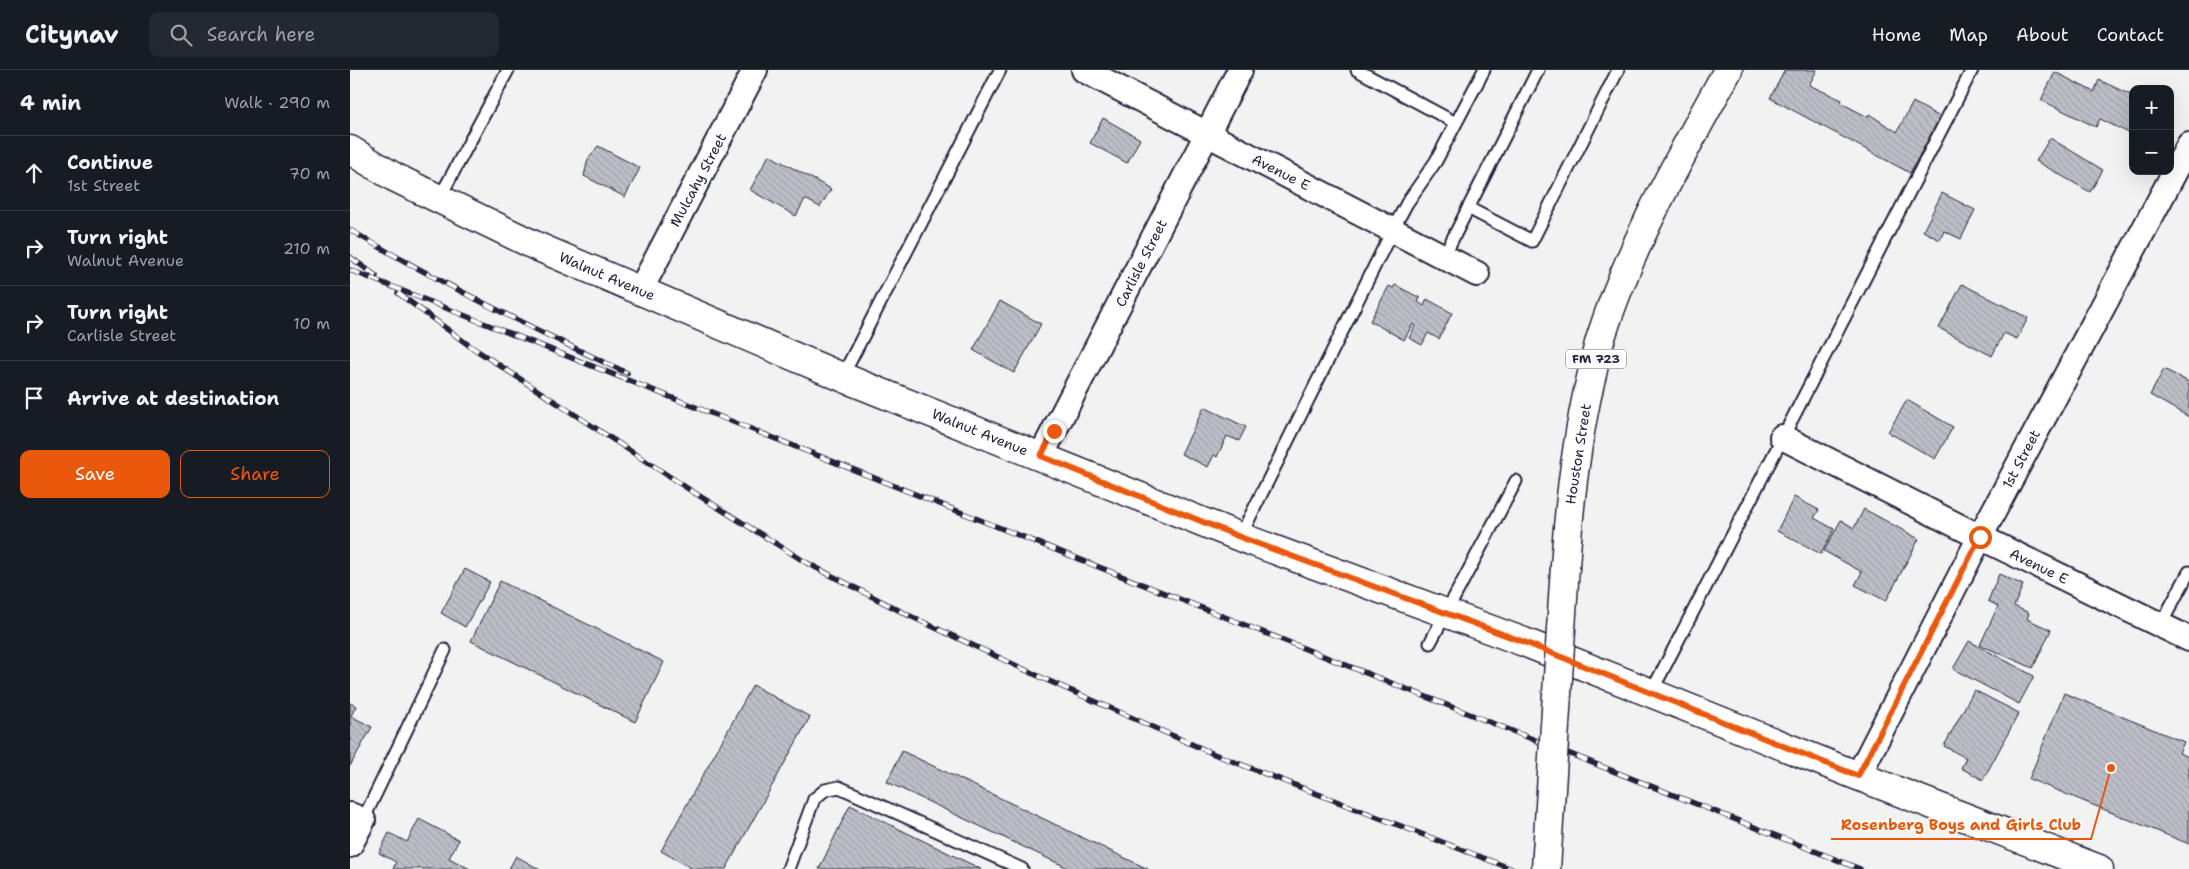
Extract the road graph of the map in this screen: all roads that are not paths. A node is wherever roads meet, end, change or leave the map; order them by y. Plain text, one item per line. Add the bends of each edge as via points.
1 (508, 70) edge
2 (756, 70) edge
3 (1000, 70) edge
4 (1084, 70) edge
5 (1240, 70) edge
6 (1358, 70) edge
7 (1484, 70) edge
8 (1538, 70) edge
9 (1618, 70) edge
10 (1728, 70) edge
11 (1972, 70) edge
12 (1456, 123) junction
13 (1207, 135) junction
14 (2189, 145) edge
15 (350, 150) edge
16 (438, 199) junction
17 (1468, 208) junction
18 (1393, 229) junction
19 (1444, 256) junction
20 (1477, 274) dead end
21 (640, 291) junction
22 (842, 376) junction
23 (1782, 437) junction
24 (1041, 456) junction
25 (1516, 481) dead end
26 (1240, 537) junction
27 (1980, 537) junction
28 (2189, 572) edge
29 (1445, 613) junction
30 (2160, 626) junction
31 (2189, 639) edge
32 (1430, 642) dead end
33 (445, 650) dead end
34 (1651, 693) junction
35 (1858, 776) junction
36 (357, 818) edge
37 (350, 845) edge
38 (788, 869) edge
39 (1022, 869) edge
40 (1546, 869) edge
41 (2099, 869) edge

1 - 16 lane
2 - 21 street, Mulcahy Street
3 - 22 lane
4 - 13 street, Avenue E
5 - 13 street, Carlisle Street
6 - 12 lane
7 - 12 lane
8 - 17 lane
9 - 17 lane via 1532,241
10 - 40 street, Houston Street / FM 723, bridge via 1649,219 1624,276 1601,338 1582,416 1565,566
11 - 23 lane
12 - 18 lane
13 - 18 street, Avenue E
13 - 24 street, Carlisle Street
14 - 27 street, 1st Street
15 - 16 street, Walnut Avenue
16 - 21 street, Walnut Avenue
17 - 19 lane
18 - 19 street, Avenue E
18 - 26 lane
19 - 20 street, Avenue E
21 - 22 street, Walnut Avenue
22 - 24 street, Walnut Avenue
23 - 27 street, Avenue E
23 - 34 lane
24 - 26 street, Walnut Avenue
25 - 29 lane
26 - 29 street, Walnut Avenue
27 - 30 street, Avenue E
27 - 35 street, 1st Street
28 - 30 lane
29 - 32 lane
29 - 34 street, Walnut Avenue
30 - 31 street, Avenue E
33 - 36 lane
34 - 35 street, Walnut Avenue
35 - 41 street, Walnut Avenue
36 - 37 street
38 - 39 lane via 814,799 826,790 839,787

